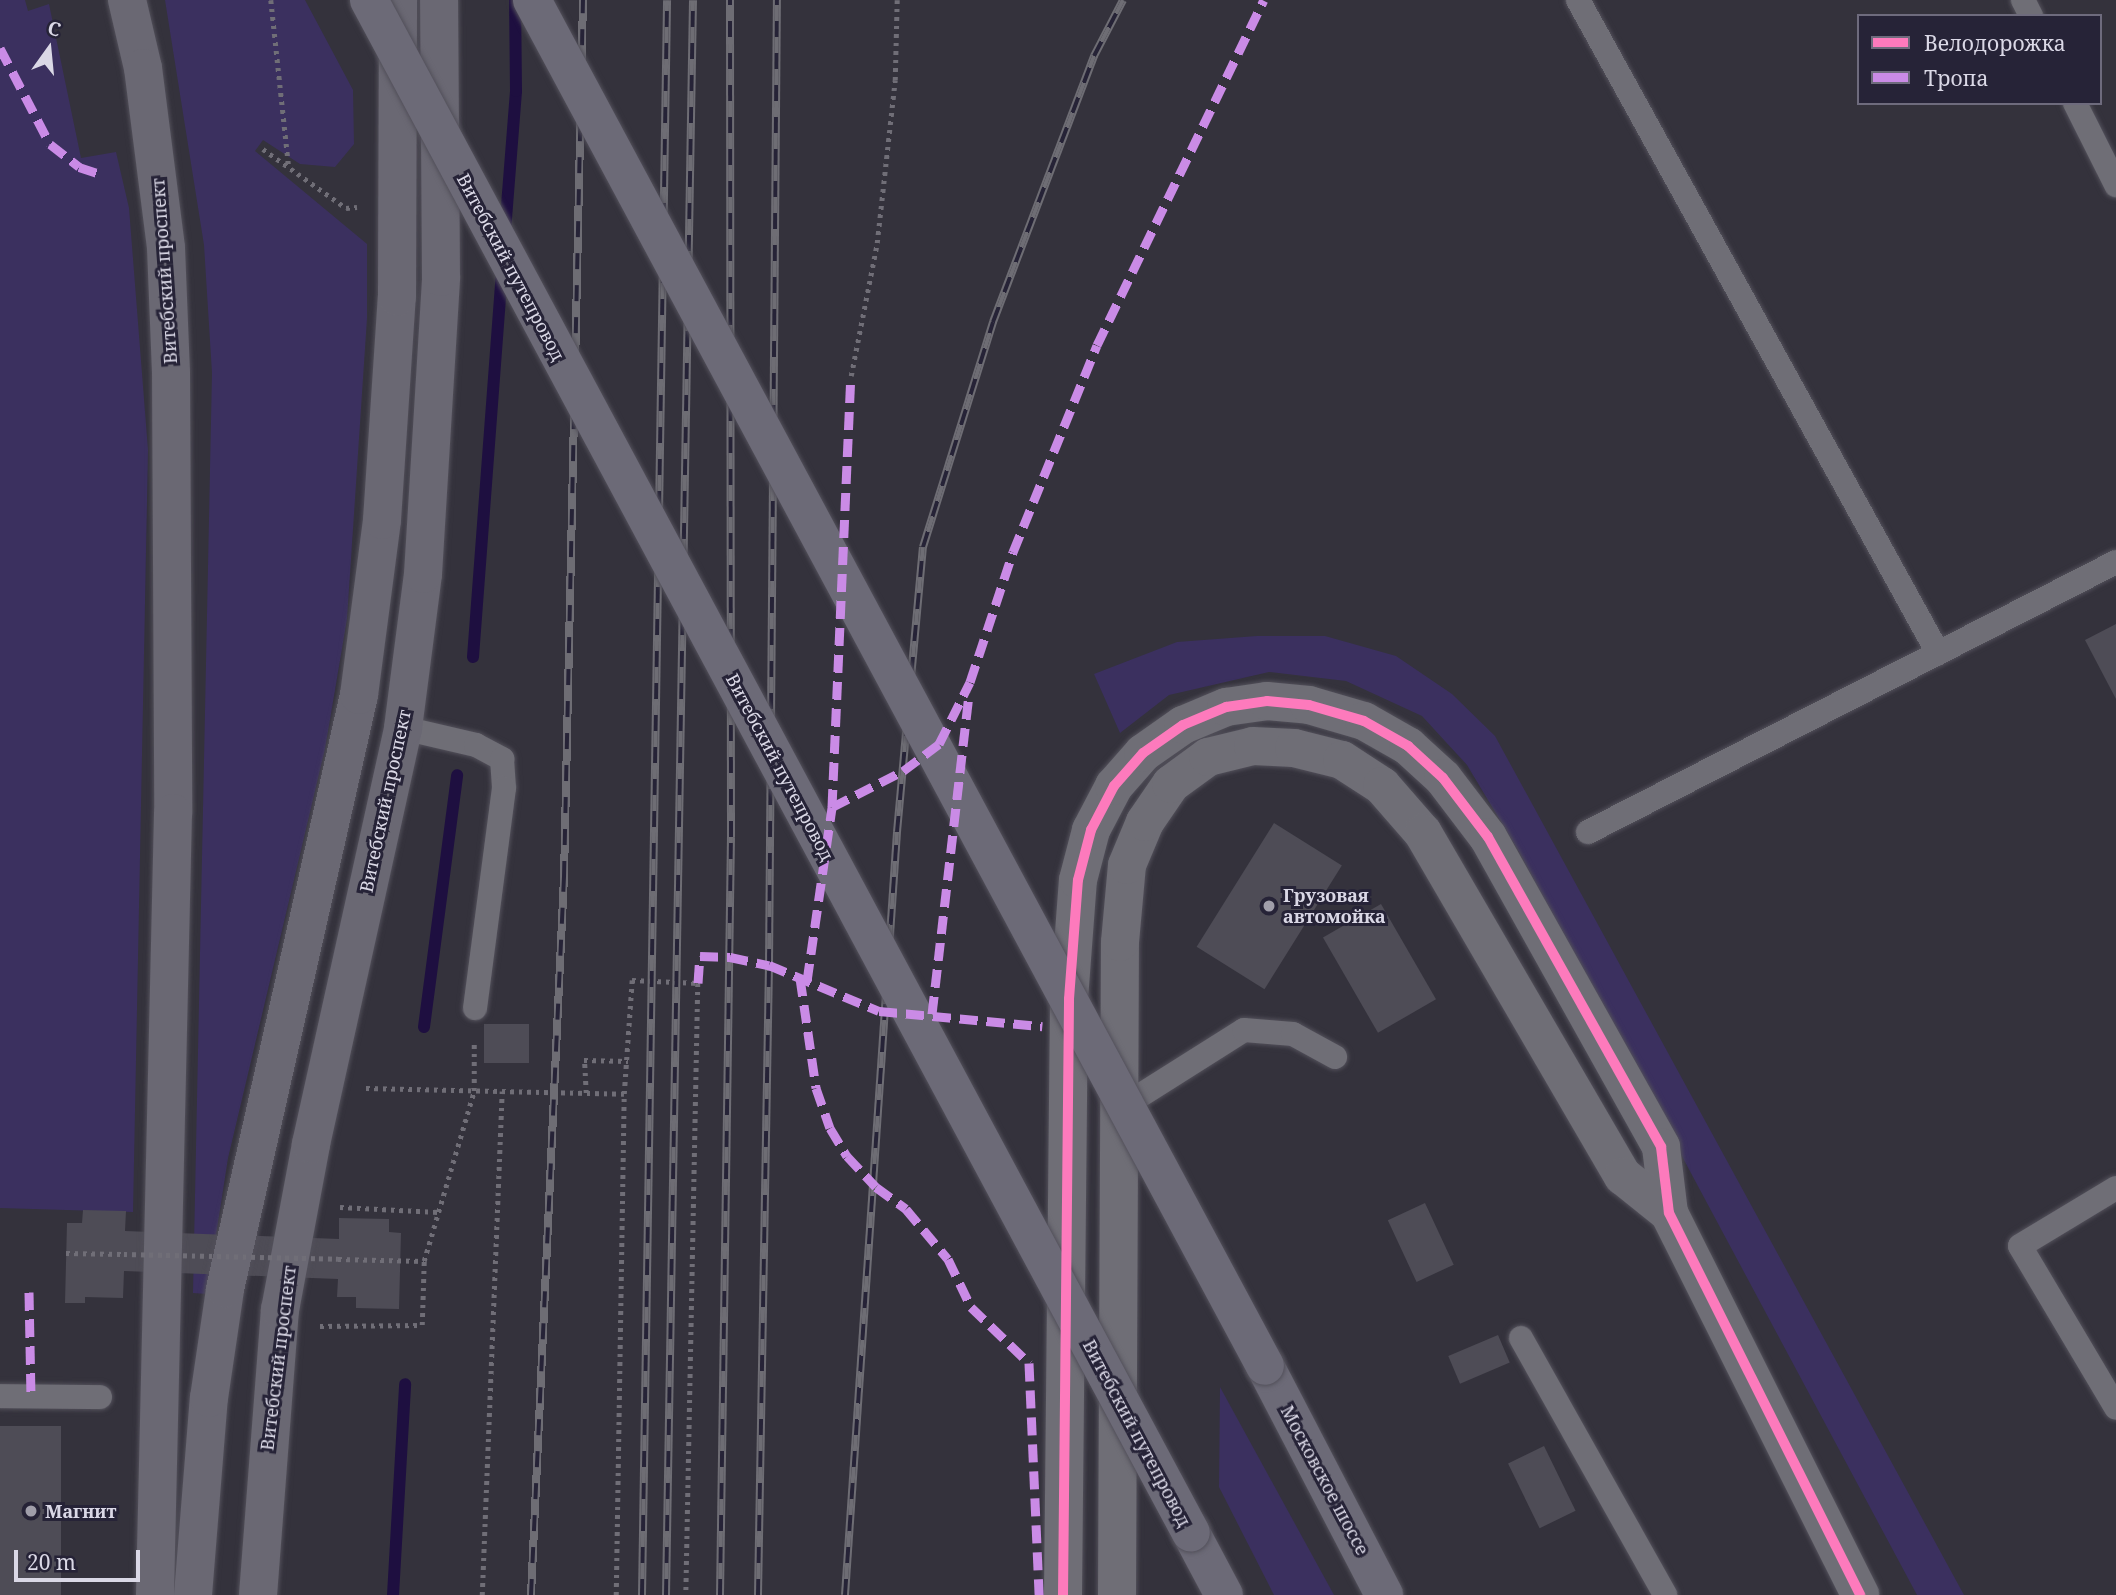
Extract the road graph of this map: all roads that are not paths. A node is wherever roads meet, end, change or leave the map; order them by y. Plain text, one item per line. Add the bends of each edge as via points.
1 (127, 0) edge
2 (369, 0) edge
3 (398, 0) edge
4 (439, 0) edge
5 (532, 0) edge
6 (1578, 0) edge
7 (2076, 105) edge
8 (2116, 186) edge
9 (2116, 562) edge
10 (1938, 653) junction
11 (403, 728) junction
12 (1588, 832) dead end
13 (475, 1009) road end
14 (1335, 1057) dead end
15 (1122, 1107) junction
16 (2116, 1188) edge
17 (1669, 1213) junction
18 (1521, 1338) dead end
19 (0, 1396) edge
20 (100, 1397) dead end
21 (2116, 1408) edge
22 (1855, 1593) edge
23 (155, 1595) edge
24 (193, 1595) edge
25 (258, 1595) edge
26 (1063, 1595) edge
27 (1117, 1595) edge
28 (1224, 1595) edge
29 (1384, 1595) edge
30 (1665, 1595) edge

1 - 23 main road, Витебский проспект via 143,68 166,248 171,372 173,827
2 - 28 highway, Витебский путепровод, bridge
3 - 24 main road via 397,297 382,520 359,695 225,1289 209,1398
4 - 11 main road, Витебский проспект via 441,277 435,428 423,574
5 - 29 highway, Московское шоссе, bridge
6 - 10 lane
7 - 8 lane
9 - 10 lane
10 - 12 lane
11 - 13 lane via 477,745 502,759 504,788
11 - 25 main road, Витебский проспект via 320,1103 280,1311
14 - 15 lane via 1293,1034 1244,1030
15 - 17 street via 1120,942 1127,865 1145,822 1171,783 1208,757 1253,746 1294,748 1342,760 1382,786 1423,833 1623,1176
15 - 27 street
16 - 21 lane via 2020,1246
17 - 22 street
17 - 26 street via 1661,1147 1488,837 1443,778 1408,746 1364,721 1308,705 1267,701 1226,707 1183,725 1143,753 1114,786 1091,830 1071,923
18 - 30 lane
19 - 20 lane

